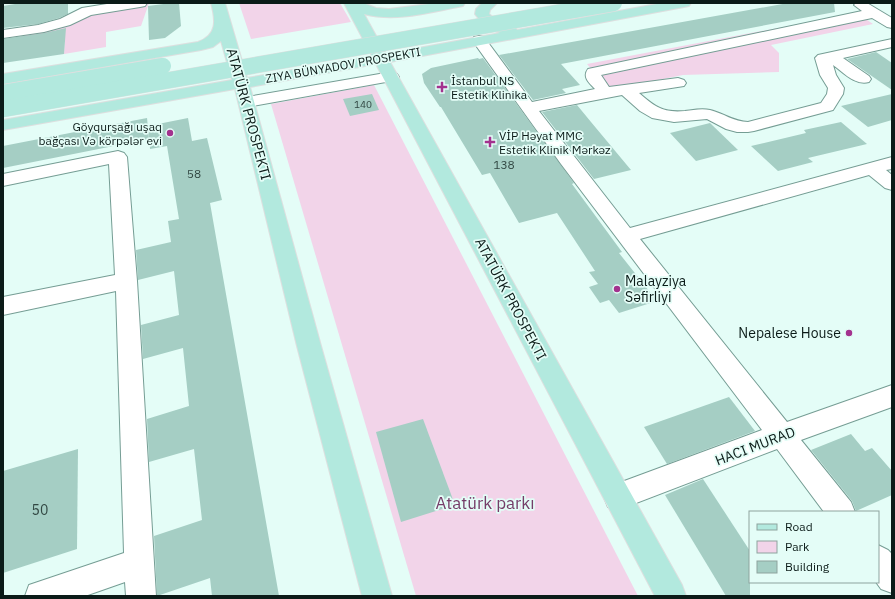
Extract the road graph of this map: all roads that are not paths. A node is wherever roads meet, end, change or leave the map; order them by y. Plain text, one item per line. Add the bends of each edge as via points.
1 (140, 3) edge
2 (350, 3) edge
3 (354, 3) edge
4 (458, 3) edge
5 (490, 3) edge
6 (535, 3) edge
7 (614, 3) edge
8 (684, 3) edge
9 (859, 3) edge
10 (219, 8) edge
11 (874, 13) junction
12 (892, 24) edge
13 (545, 28) junction
14 (355, 33) dead end
15 (3, 34) edge
16 (480, 40) junction
17 (892, 43) edge
18 (246, 52) dead end
19 (222, 56) dead end
20 (830, 56) junction
21 (206, 59) dead end
22 (76, 67) junction
23 (386, 68) junction
24 (3, 79) edge
25 (863, 79) dead end
26 (678, 83) dead end
27 (204, 89) junction
28 (626, 90) junction
29 (244, 92) junction
30 (605, 92) junction
31 (3, 93) edge
32 (528, 108) junction
33 (3, 109) edge
34 (67, 114) junction
35 (3, 125) edge
36 (254, 128) junction
37 (892, 163) edge
38 (871, 168) junction
39 (3, 180) edge
40 (892, 184) edge
41 (626, 236) junction
42 (126, 281) junction
43 (3, 306) edge
44 (892, 396) edge
45 (782, 435) junction
46 (618, 497) junction
47 (841, 511) edge
48 (879, 561) edge
49 (139, 563) junction
50 (892, 578) edge
51 (40, 596) edge
52 (141, 596) edge
53 (377, 596) edge
54 (671, 596) edge

1 - 15 street via 87,12 65,22
2 - 23 main road, ATATÜRK PROSPEKTI
3 - 4 main road via 362,8 382,13
5 - 13 main road via 483,9 482,14 492,25 510,30
6 - 14 main road
7 - 33 main road, ZIYA BÜNYADOV PROSPEKTI, bridge
8 - 13 main road, ZIYA BÜNYADOV PROSPEKTI
9 - 11 street
10 - 22 main road via 219,34 208,44
10 - 29 main road, ATATÜRK PROSPEKTI
11 - 12 street
11 - 30 street via 593,72 593,77
13 - 16 main road, ZIYA BÜNYADOV PROSPEKTI
16 - 23 main road, ZIYA BÜNYADOV PROSPEKTI
16 - 32 street
17 - 20 street
18 - 19 main road
20 - 25 street
20 - 28 street via 824,58 828,75 836,88 827,106 748,127 730,125 710,114 674,117 652,113
21 - 31 main road, bridge
22 - 24 main road
22 - 34 main road via 116,67 125,72 126,87 109,100
23 - 29 street
23 - 46 main road, ATATÜRK PROSPEKTI
26 - 28 street
27 - 29 main road
27 - 34 main road
27 - 36 main road via 228,95 238,101
28 - 30 street
29 - 36 main road, ATATÜRK PROSPEKTI
30 - 32 street
32 - 41 street
34 - 35 main road
36 - 53 main road, ATATÜRK PROSPEKTI via 309,346
37 - 38 street
38 - 40 street
38 - 41 street
39 - 42 street via 118,157
41 - 45 street
42 - 43 street
42 - 49 street
44 - 45 street
45 - 46 street
45 - 47 street
46 - 54 main road, ATATÜRK PROSPEKTI
48 - 50 street
49 - 51 street
49 - 52 street

